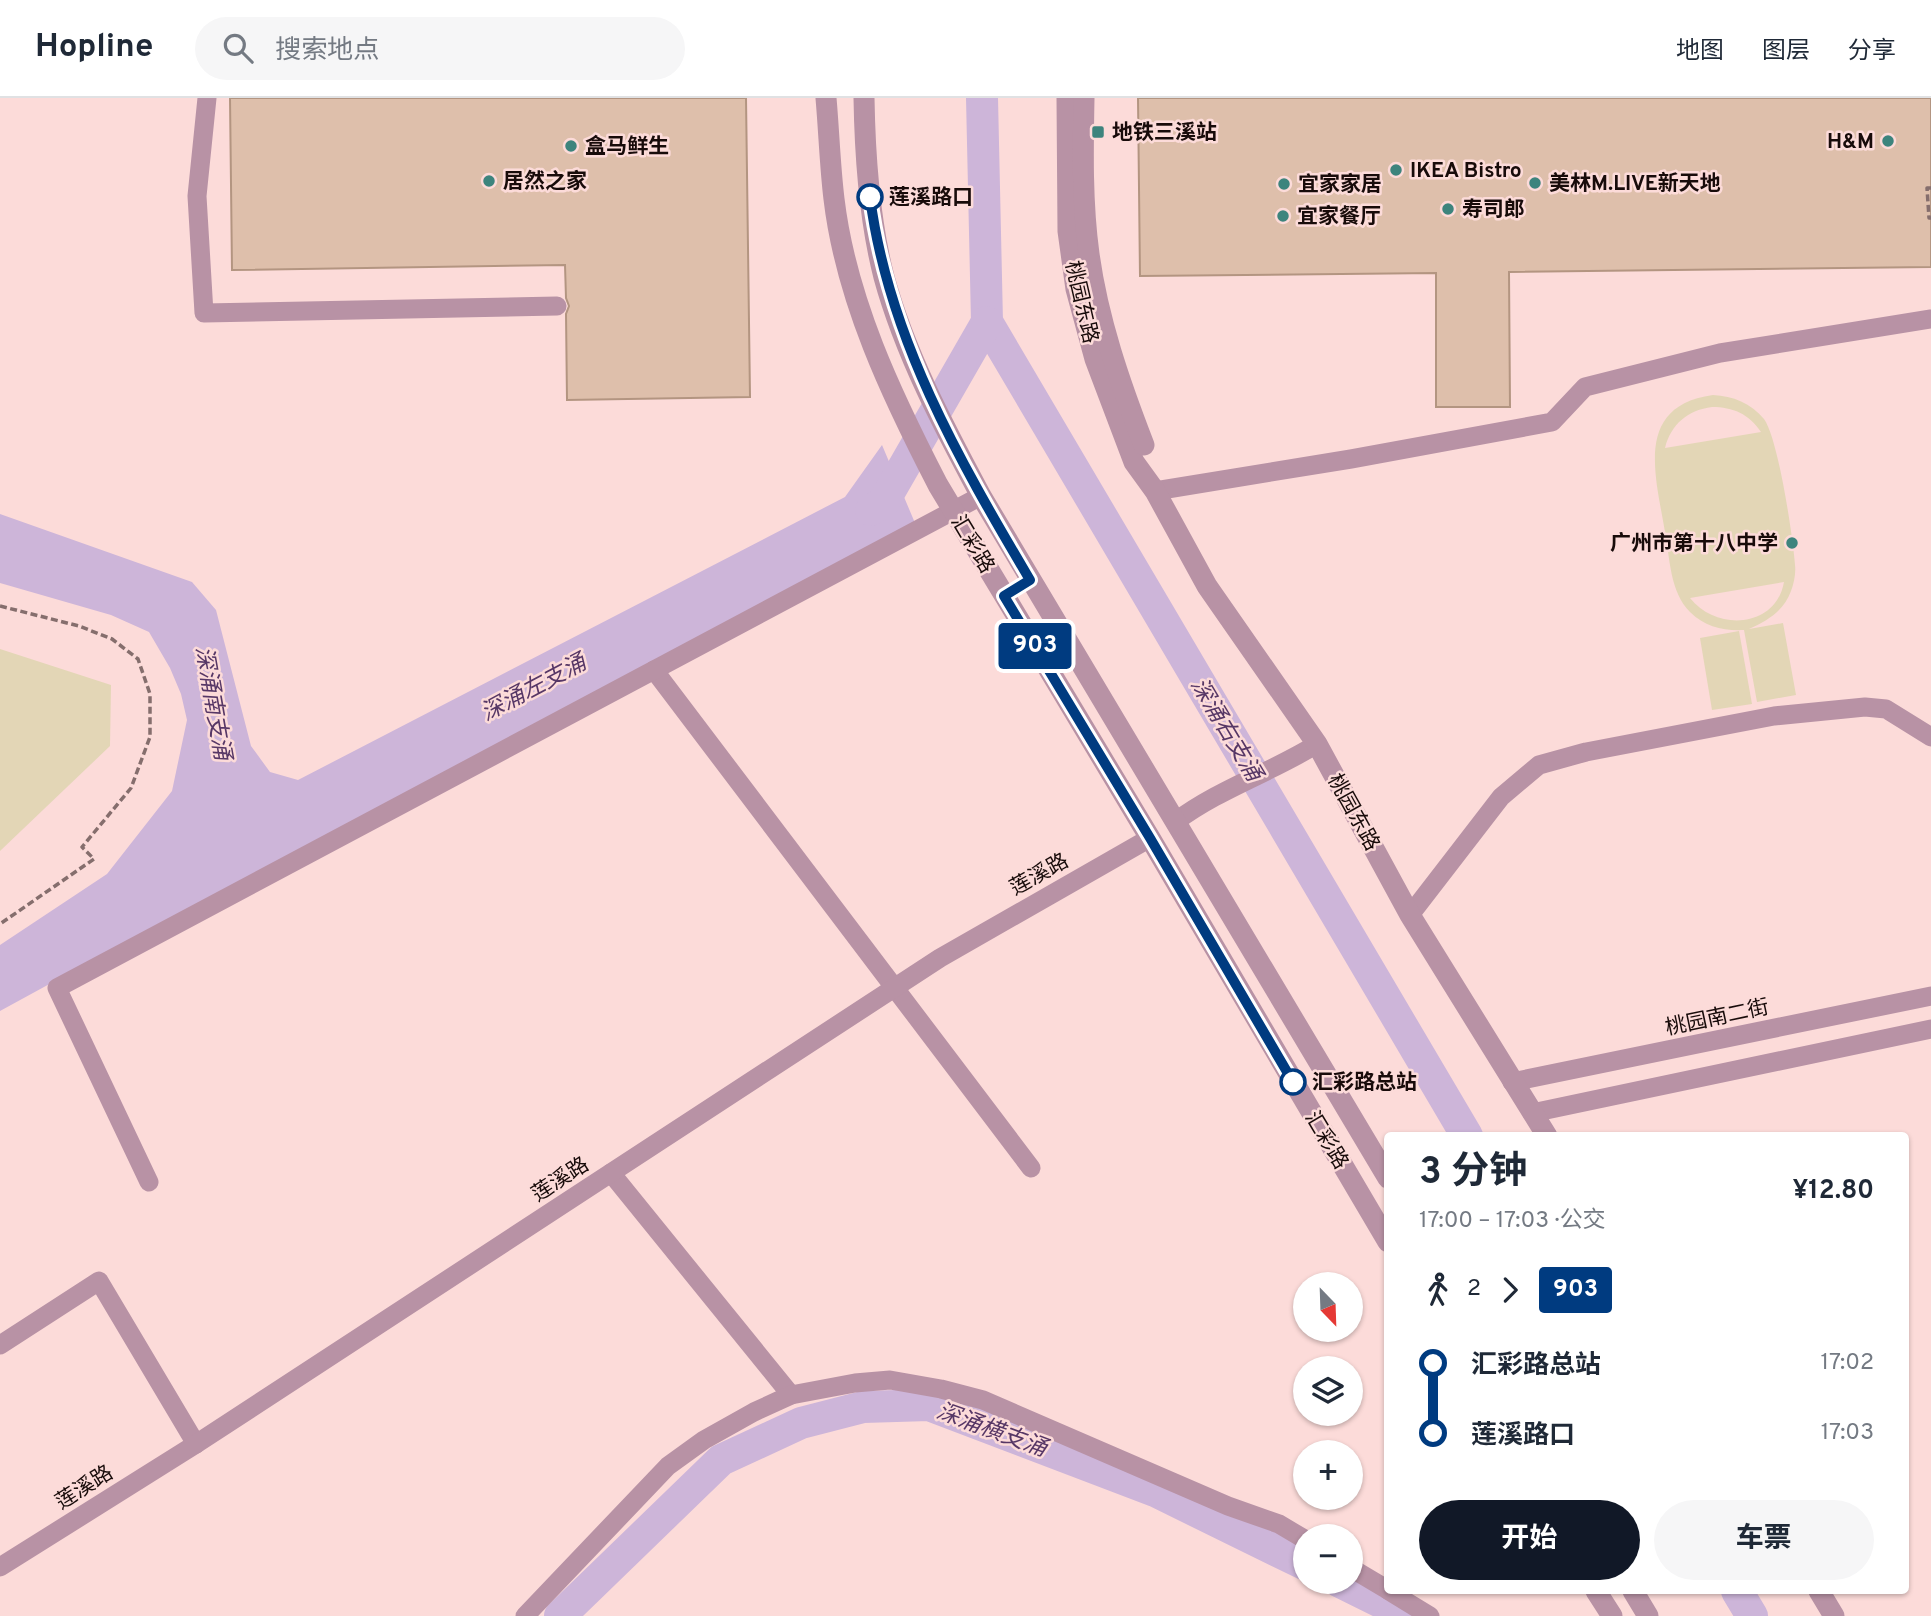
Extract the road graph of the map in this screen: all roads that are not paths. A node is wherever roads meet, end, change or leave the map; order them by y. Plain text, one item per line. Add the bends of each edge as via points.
1 (207, 98) edge
2 (826, 98) edge
3 (864, 98) edge
4 (1068, 98) edge
5 (1084, 98) edge
6 (558, 306) dead end
7 (1931, 318) edge
8 (1155, 491) junction
9 (981, 496) junction
10 (953, 511) junction
11 (1030, 580) junction
12 (1004, 596) junction
13 (654, 670) junction
14 (1931, 737) edge
15 (1317, 744) junction
16 (1175, 822) junction
17 (1150, 838) junction
18 (1410, 915) junction
19 (894, 988) junction
20 (1931, 996) edge
21 (1931, 1028) edge
22 (1512, 1082) junction
23 (1532, 1113) junction
24 (1544, 1132) edge
25 (1031, 1168) dead end
26 (1384, 1171) edge
27 (611, 1173) junction
28 (149, 1182) dead end
29 (1384, 1235) edge
30 (0, 1345) edge
31 (791, 1395) junction
32 (196, 1444) junction
33 (1293, 1533) edge
34 (0, 1567) edge
35 (1363, 1575) edge
36 (1384, 1588) edge
37 (1394, 1594) edge
38 (1598, 1594) edge
39 (1635, 1594) edge
40 (1821, 1594) edge
41 (526, 1616) edge
42 (1430, 1616) edge
43 (1612, 1616) edge
44 (1648, 1616) edge
45 (1834, 1616) edge

1 - 6 street via 198,196 204,313
2 - 10 street, 汇彩路 via 834,201 861,312 894,394
3 - 9 street, 汇彩路 via 868,187 884,278 919,372
4 - 8 street, 桃园东路 via 1068,231 1076,289 1134,462
5 - 8 street, 桃园东路 via 1086,222 1093,279
7 - 8 street via 1720,353 1585,387 1552,422
8 - 15 street, 桃园东路 via 1207,586
9 - 10 street
9 - 11 street, 汇彩路
10 - 12 street, 汇彩路
10 - 13 street
11 - 12 street
11 - 16 street, 汇彩路
12 - 17 street, 汇彩路
13 - 19 street
13 - 28 street via 57,988
14 - 18 street via 1886,709 1865,707 1774,716 1539,765 1501,797
15 - 16 street via 1232,786
15 - 18 street, 桃园东路
16 - 26 street, 汇彩路
17 - 19 street, 莲溪路
17 - 29 street, 汇彩路
18 - 22 street, 桃园东路
19 - 25 street
19 - 27 street, 莲溪路
20 - 22 street, 桃园南二街
21 - 23 street
22 - 23 street, 桃园东路
23 - 24 street, 桃园东路
27 - 31 street
27 - 32 street, 莲溪路
30 - 32 street via 99,1281
31 - 33 street via 890,1380 972,1397
31 - 41 street via 704,1440 668,1466
32 - 34 street, 莲溪路
35 - 36 street
37 - 42 street
38 - 43 street
39 - 44 street
40 - 45 street

